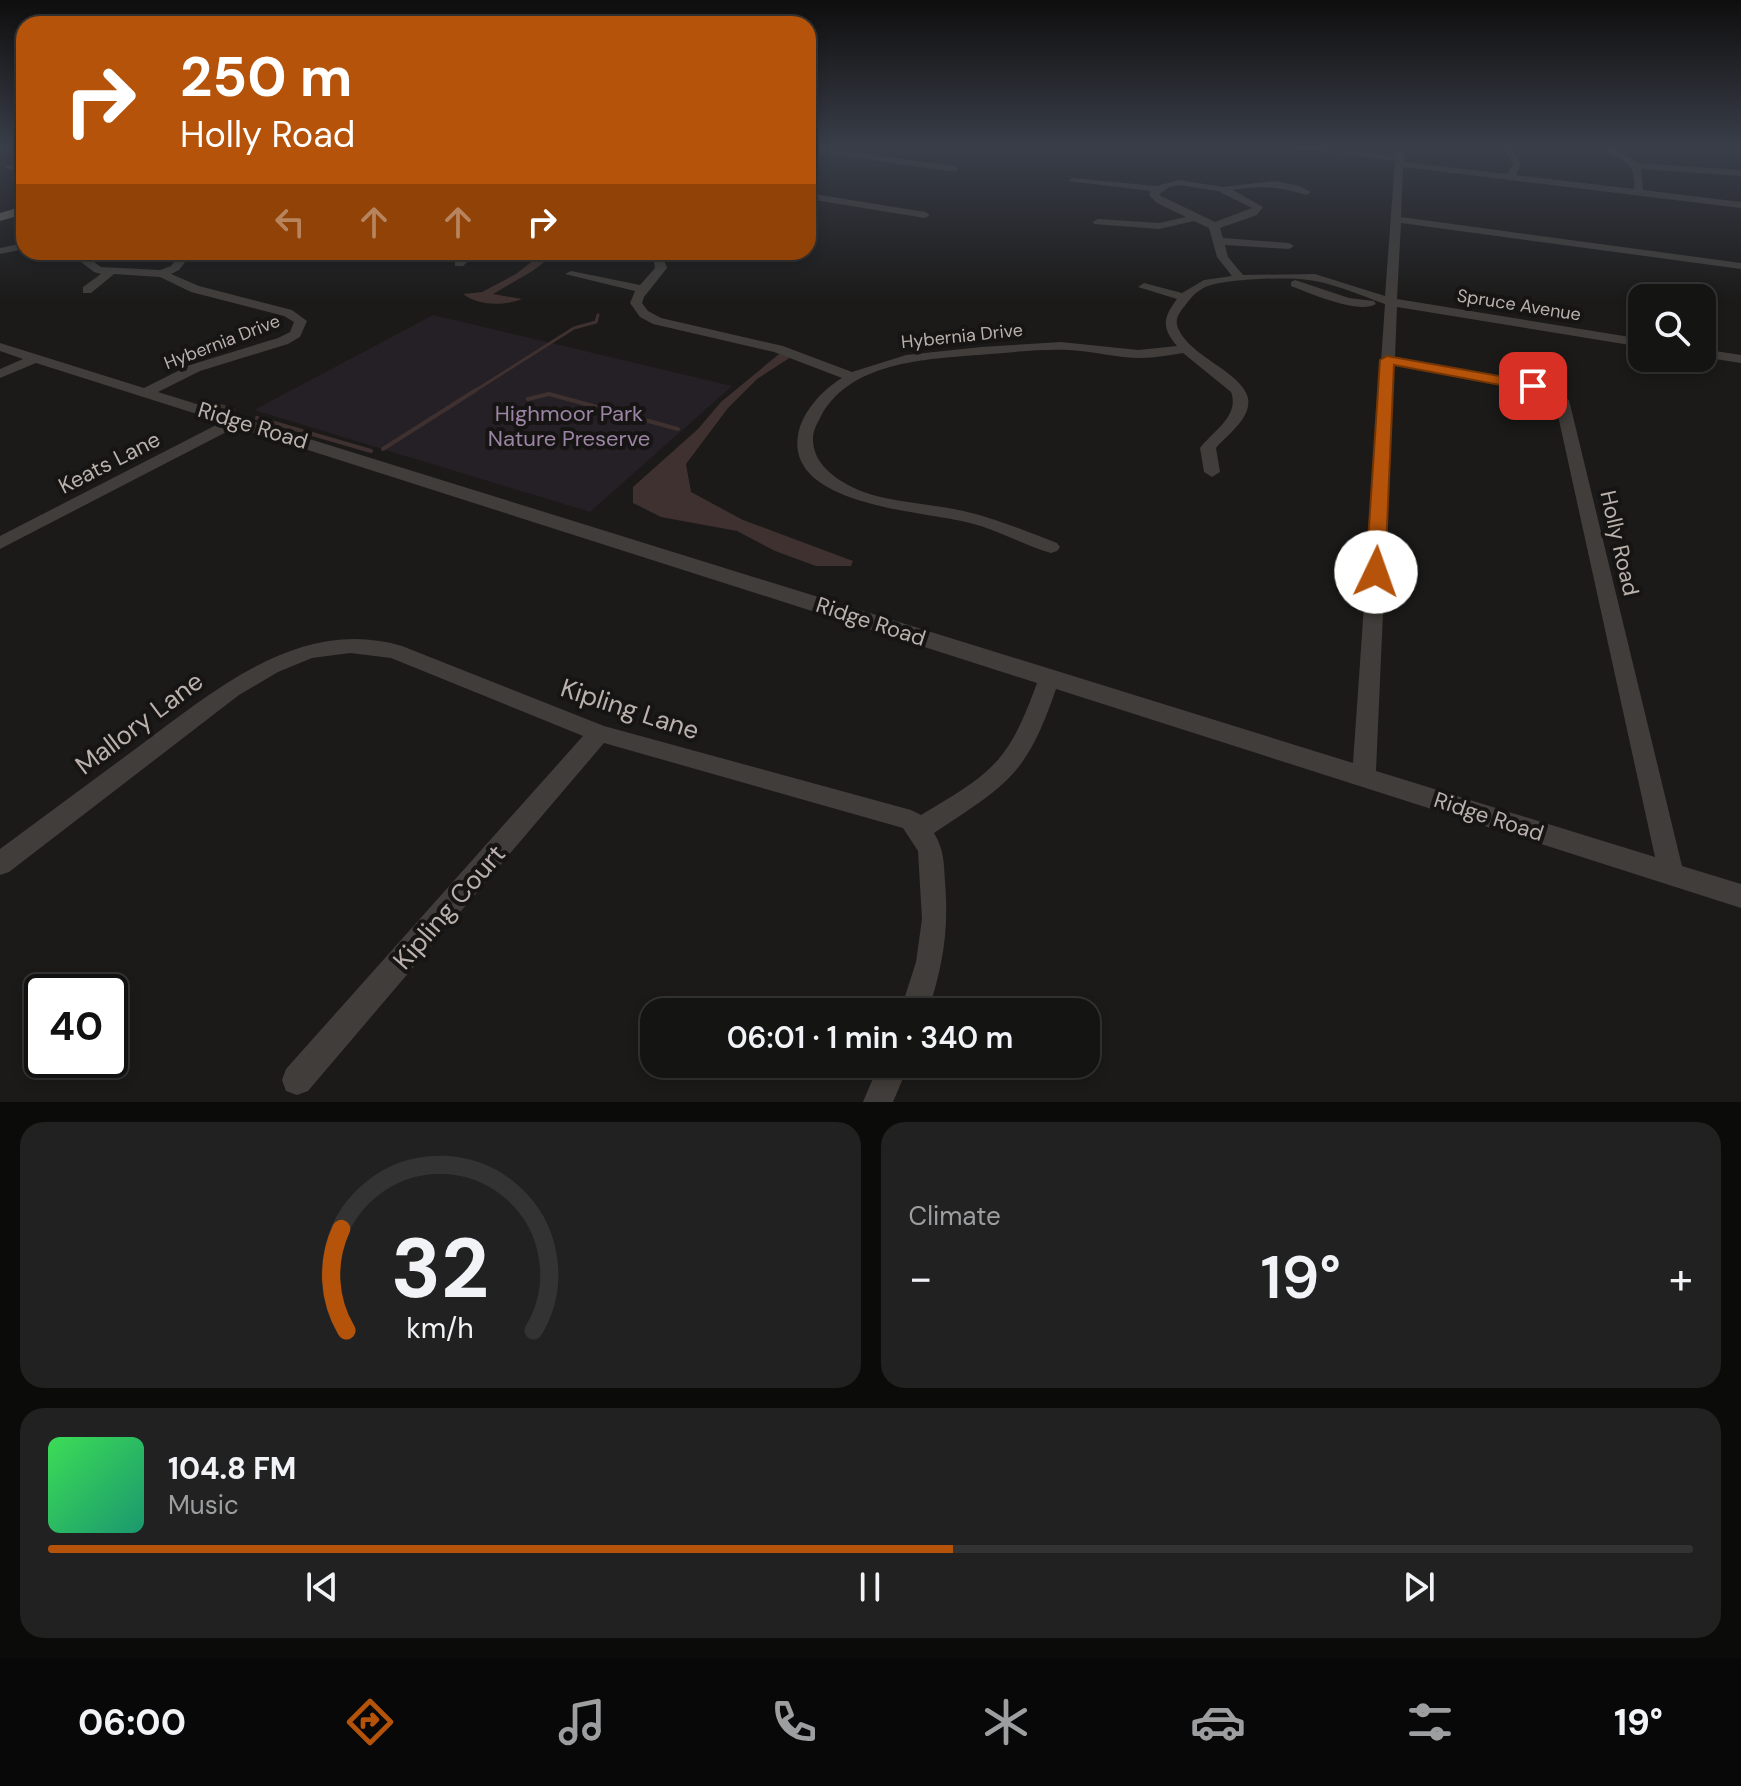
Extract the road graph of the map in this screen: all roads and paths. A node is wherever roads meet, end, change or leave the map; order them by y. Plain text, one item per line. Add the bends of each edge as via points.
1 (823, 198) edge
2 (1156, 198) edge
3 (1243, 198) edge
4 (1397, 198) edge
5 (1685, 198) edge
6 (1741, 205) edge
7 (925, 215) dead end
8 (1197, 217) junction
9 (1396, 219) junction
10 (1098, 222) dead end
11 (1214, 226) junction
12 (1220, 241) junction
13 (1289, 246) dead end
14 (82, 260) edge
15 (182, 260) edge
16 (464, 260) edge
17 (659, 260) edge
18 (459, 264) dead end
19 (1741, 266) edge
20 (110, 272) junction
21 (162, 274) junction
22 (571, 274) dead end
23 (1239, 278) junction
24 (1288, 279) junction
25 (1144, 287) dead end
26 (641, 289) junction
27 (87, 290) dead end
28 (1184, 297) junction
29 (1355, 299) junction
30 (1390, 308) junction
31 (1628, 341) edge
32 (0, 347) edge
33 (1186, 349) junction
34 (1716, 355) edge
35 (36, 358) junction
36 (1741, 359) edge
37 (1387, 360) junction
38 (0, 374) edge
39 (852, 377) junction
40 (146, 392) junction
41 (238, 420) junction
42 (1212, 472) dead end
43 (0, 543) edge
44 (1051, 547) dead end
45 (323, 647) joint
46 (1050, 677) junction
47 (599, 733) junction
48 (1364, 776) junction
49 (919, 830) junction
50 (0, 864) edge
51 (1671, 874) junction
52 (1741, 896) edge
53 (918, 998) edge
54 (888, 1078) edge
55 (297, 1080) dead end
56 (878, 1102) edge

1 - 7 street
2 - 8 street
3 - 11 street via 1258,210
4 - 9 street
5 - 6 street
8 - 10 street via 1159,226
8 - 11 street
9 - 19 street
9 - 30 street
11 - 12 street
12 - 13 street
12 - 23 street via 1223,257
14 - 20 street, Hybernia Drive
15 - 21 street
16 - 18 street
17 - 26 street via 656,277
20 - 21 street, Hybernia Drive
20 - 27 street
21 - 40 street, Hybernia Drive via 195,289 288,313 301,326 283,341 195,368
22 - 26 street
23 - 24 street
23 - 28 street via 1208,282
24 - 29 street
24 - 29 street via 1321,278
25 - 28 street
26 - 39 street via 636,303 650,318 790,353
28 - 33 street via 1171,326
29 - 30 street
30 - 31 street, Spruce Avenue
30 - 37 street
32 - 35 street, Ridge Road
33 - 39 street, Hybernia Drive via 1146,354 1037,346 919,357
33 - 42 street via 1237,390 1242,401 1241,413 1208,448
34 - 36 street
35 - 38 street
35 - 40 street, Ridge Road
37 - 48 street
37 - 51 street, Holly Road via 1533,386 1562,400
39 - 44 street via 830,394 806,432 807,454 827,479 859,496 970,518
40 - 41 street, Ridge Road
41 - 43 street, Keats Lane
41 - 46 street, Ridge Road
45 - 47 street, Kipling Lane via 355,644 395,651
45 - 50 street, Mallory Lane via 267,666 231,689
46 - 48 street, Ridge Road
46 - 49 street via 1030,731 1009,765
47 - 49 street, Kipling Lane via 911,820
47 - 55 street, Kipling Court
48 - 51 street, Ridge Road
49 - 53 street via 930,849 935,919
51 - 52 street, Ridge Road
54 - 56 street

